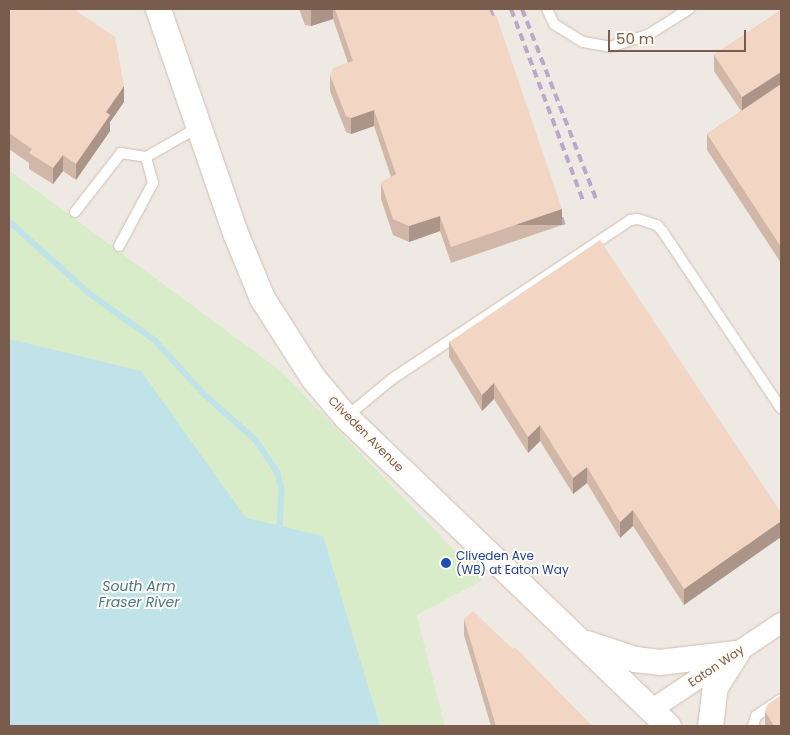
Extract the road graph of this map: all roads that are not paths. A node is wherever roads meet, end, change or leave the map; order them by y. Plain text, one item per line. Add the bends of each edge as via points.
1 (158, 9) edge
2 (547, 9) edge
3 (689, 9) edge
4 (199, 127) junction
5 (146, 157) junction
6 (75, 212) dead end
7 (119, 246) dead end
8 (781, 408) edge
9 (346, 417) junction
10 (781, 623) edge
11 (580, 642) junction
12 (736, 653) junction
13 (781, 699) edge
14 (660, 718) edge
15 (710, 726) edge
16 (753, 726) edge

1 - 4 street, Cliveden Avenue
2 - 3 lane via 554,24 583,42 610,46 648,35
4 - 5 lane
4 - 9 street, Cliveden Avenue via 236,235 262,298 313,378
5 - 6 lane via 121,153
5 - 7 lane via 153,184
8 - 9 lane via 663,232 657,225 638,219 630,220 392,379
9 - 11 street, Cliveden Avenue
10 - 12 street, Eaton Way
11 - 12 street via 634,659 659,662
11 - 14 street, Cliveden Avenue
12 - 14 street, Eaton Way
12 - 15 street via 715,687
13 - 16 lane via 756,716

